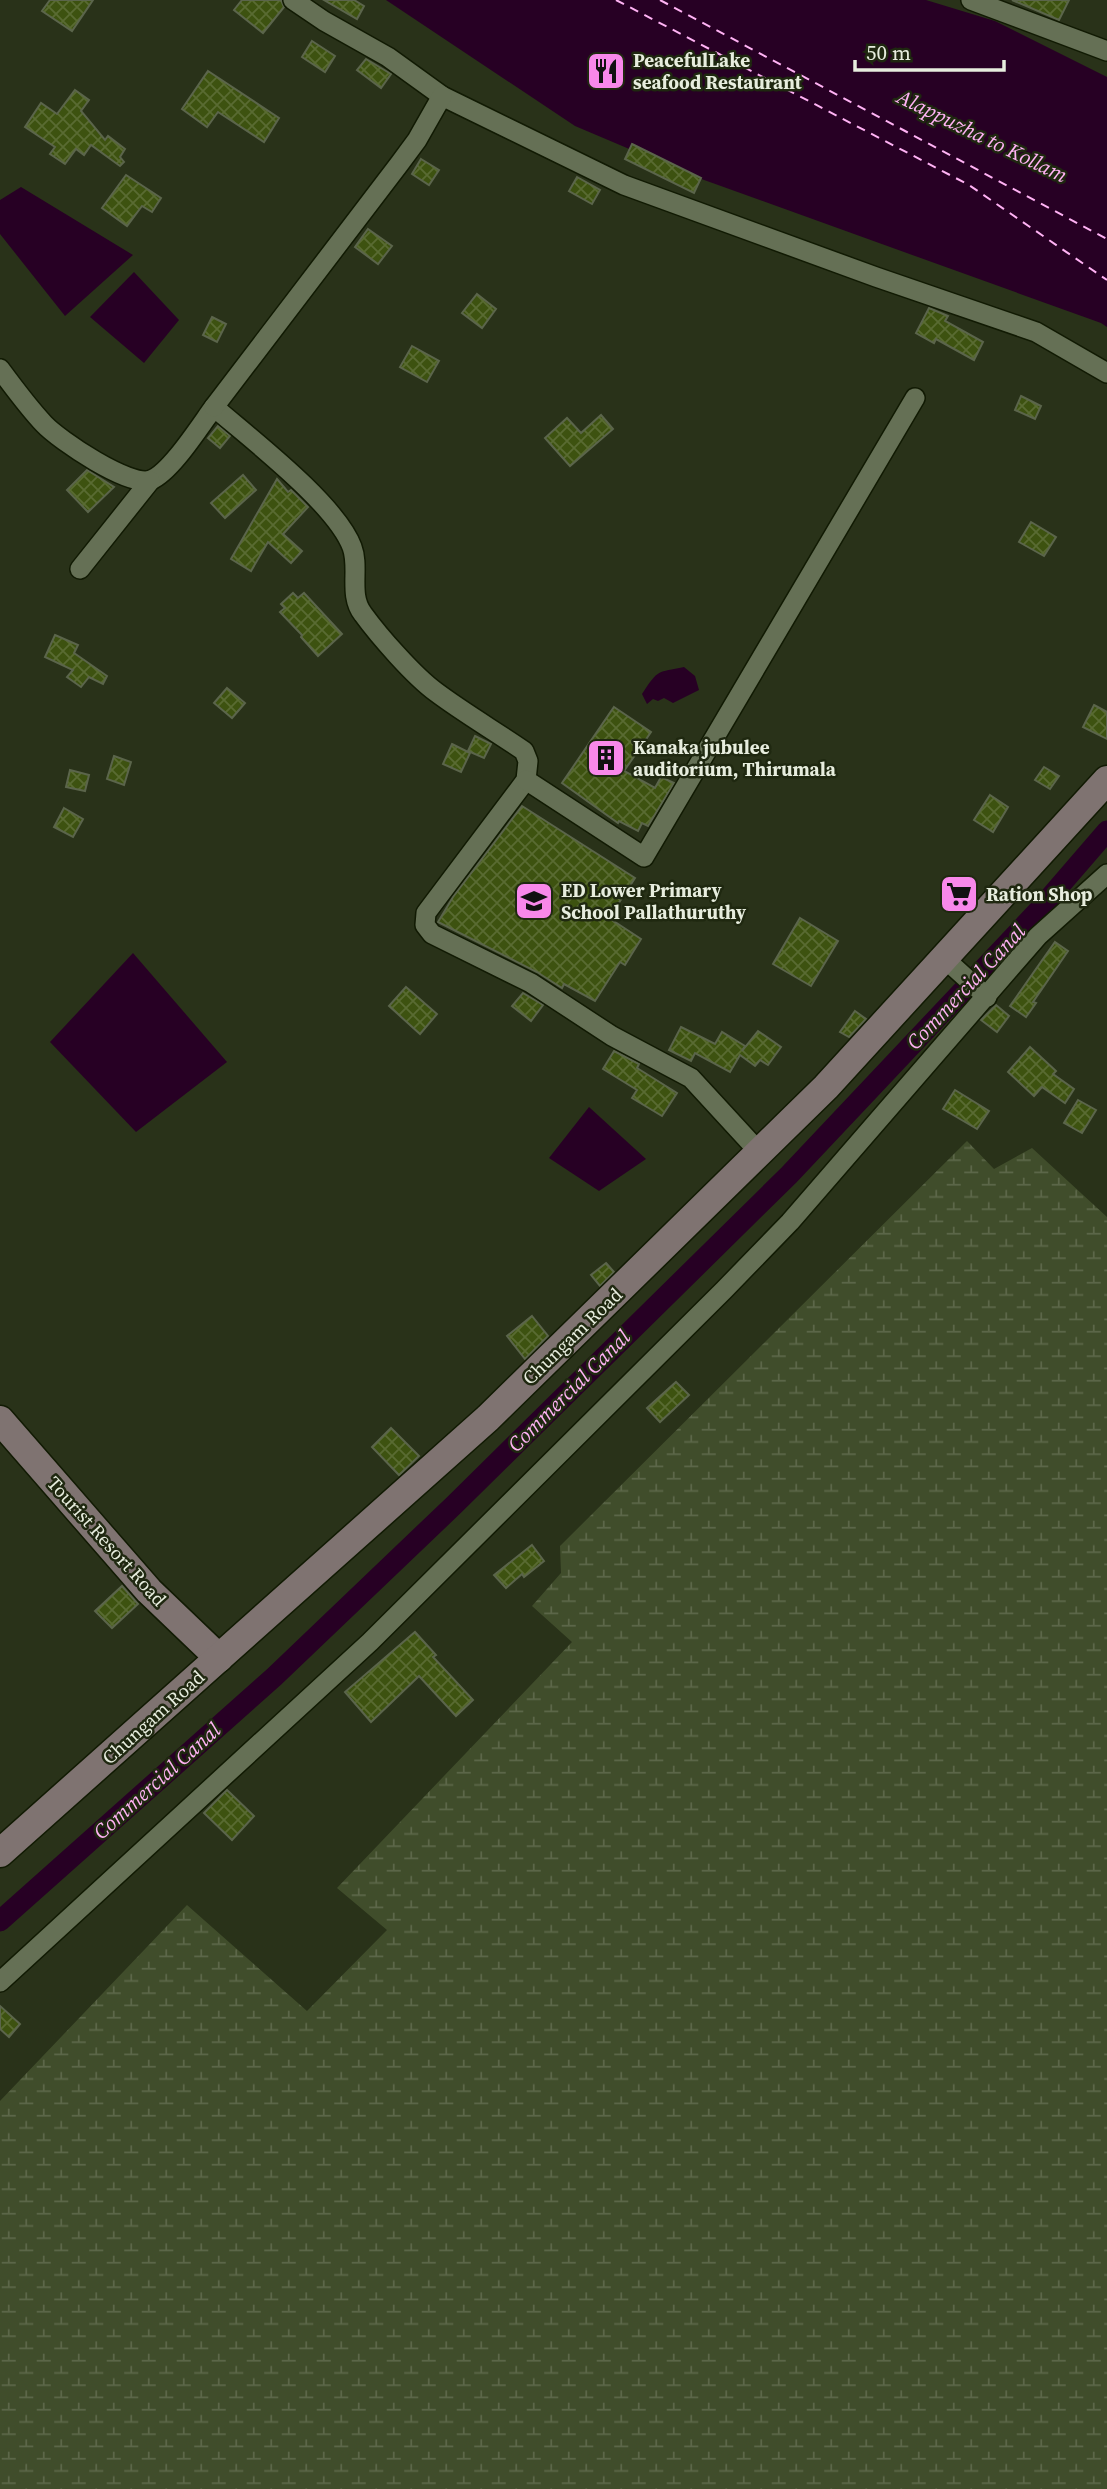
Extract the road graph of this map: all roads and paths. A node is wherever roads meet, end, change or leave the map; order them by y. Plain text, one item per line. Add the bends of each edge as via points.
1 (293, 0) edge
2 (971, 0) edge
3 (1107, 51) edge
4 (442, 96) junction
5 (0, 369) edge
6 (1107, 373) edge
7 (915, 398) dead end
8 (215, 407) junction
9 (150, 481) junction
10 (80, 569) dead end
11 (526, 780) junction
12 (1107, 780) edge
13 (1107, 874) edge
14 (944, 958) junction
15 (987, 997) junction
16 (760, 1153) junction
17 (0, 1420) edge
18 (219, 1658) junction
19 (0, 1853) edge
20 (0, 1982) edge

1 - 4 street via 388,57
2 - 3 street
4 - 6 street via 624,185 1036,332
4 - 8 street via 411,148
5 - 9 street via 61,439 122,477
7 - 11 street via 644,857
8 - 9 street via 165,471
8 - 11 street via 342,526 353,548 360,612 433,690 524,751
9 - 10 street
11 - 16 street via 426,913 425,925 432,934 531,983 612,1036 691,1078
12 - 14 main road, Chungam Road
13 - 15 street via 1038,936
14 - 15 street
14 - 16 main road, Chungam Road
15 - 20 street via 790,1222 694,1320 370,1642
16 - 18 main road, Chungam Road via 488,1418
17 - 18 main road, Tourist Resort Road via 149,1591
18 - 19 main road, Chungam Road

